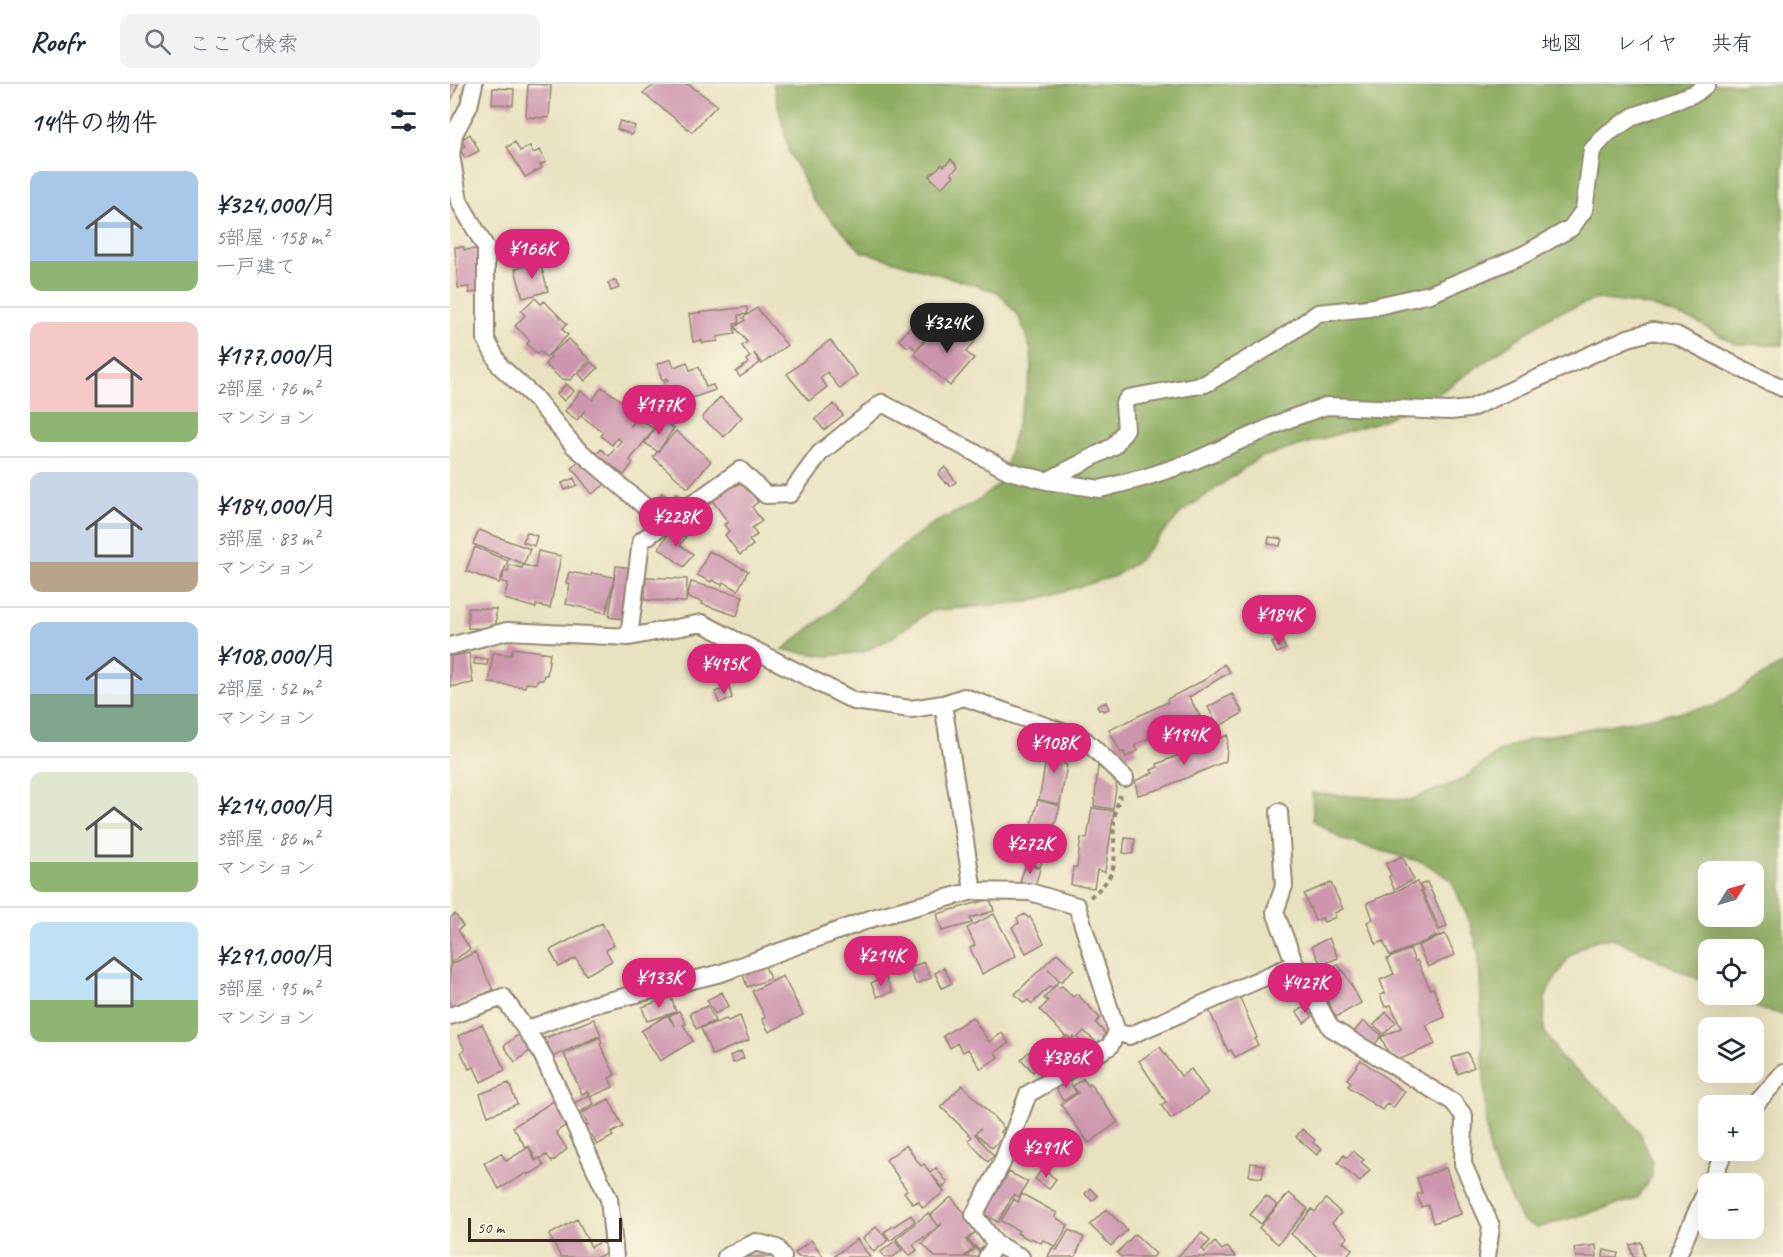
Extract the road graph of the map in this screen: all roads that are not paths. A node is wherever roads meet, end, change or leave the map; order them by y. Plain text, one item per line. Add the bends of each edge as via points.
1 (474, 84) edge
2 (1707, 84) edge
3 (454, 202) edge
4 (1783, 388) edge
5 (1047, 481) junction
6 (665, 525) junction
7 (629, 637) junction
8 (450, 646) edge
9 (943, 704) junction
10 (1125, 778) road end
11 (1280, 812) dead end
12 (973, 891) junction
13 (1295, 964) junction
14 (450, 1016) edge
15 (526, 1030) junction
16 (1117, 1032) junction
17 (1783, 1073) edge
18 (1764, 1095) edge
19 (1698, 1210) edge
20 (992, 1250) edge
21 (615, 1257) edge
22 (726, 1257) edge
23 (783, 1257) edge
24 (1021, 1257) edge
25 (1487, 1257) edge
26 (1677, 1257) edge

1 - 3 street via 469,106 454,134
2 - 5 street via 1696,93 1634,116 1608,133 1592,150 1584,210 1571,228 1525,254 1430,294 1370,308 1318,313 1205,384 1128,398 1124,404 1126,429 1114,446
3 - 6 street via 486,248 486,339 500,366 534,398 574,446
4 - 5 street via 1676,335 1653,331 1628,338 1469,409 1326,406 1143,478 1100,489
5 - 6 street via 1009,471 882,403 820,453 790,494 766,495 740,470
6 - 7 street via 641,541
7 - 8 street via 507,631
7 - 9 street via 702,623 854,701 911,709
9 - 10 street via 964,698 1085,740
9 - 12 street
11 - 13 street via 1284,886 1275,912
12 - 15 street via 873,918 721,973 592,1005
12 - 16 street via 1030,892 1077,906
13 - 16 street via 1129,1036
13 - 25 street via 1331,1028 1454,1102 1464,1116 1463,1164 1491,1226
14 - 15 street via 503,997
15 - 21 street via 540,1050 609,1199
16 - 20 street via 1110,1046 1028,1094 1002,1163 974,1215
17 - 18 street
19 - 26 street
20 - 24 street
22 - 23 street via 756,1242 777,1248

